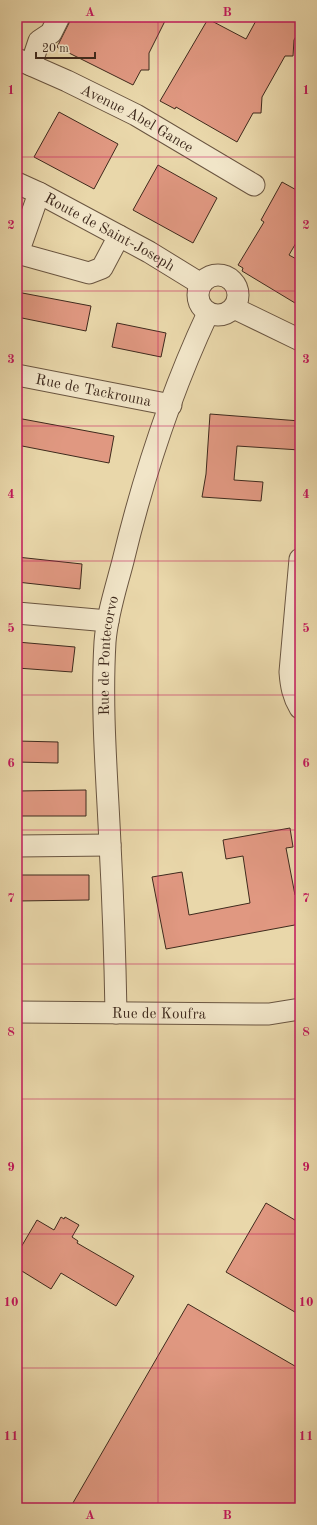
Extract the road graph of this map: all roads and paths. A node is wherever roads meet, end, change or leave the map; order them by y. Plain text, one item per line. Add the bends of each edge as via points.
1 (59, 17) edge
2 (24, 62) edge
3 (17, 183) edge
4 (254, 185) dead end
5 (39, 193) junction
6 (119, 236) junction
7 (18, 253) edge
8 (201, 284) junction
9 (234, 308) junction
10 (208, 313) junction
11 (300, 340) edge
12 (17, 374) edge
13 (171, 405) junction
14 (300, 559) edge
15 (17, 613) edge
16 (108, 621) junction
17 (300, 708) edge
18 (110, 845) junction
19 (17, 846) edge
20 (300, 1009) edge
21 (17, 1012) edge
22 (116, 1013) junction

1 - 2 street via 51,33 39,41
2 - 4 street, Avenue Abel Gance via 136,115
3 - 5 street, Route de Saint-Joseph
5 - 6 street, Route de Saint-Joseph
5 - 7 street
6 - 7 street via 102,268 89,273
6 - 8 street, Route de Saint-Joseph
8 - 9 street via 211,276 220,275 228,278 238,291
8 - 10 street via 199,302
9 - 10 street via 222,315
9 - 11 street
10 - 13 street, Rue de Pontecorvo
12 - 13 street, Rue de Tackrouna
13 - 16 street, Rue de Pontecorvo via 135,510
14 - 17 street via 290,672 291,688
15 - 16 street
16 - 18 street, Rue de Pontecorvo via 105,642 104,733
18 - 19 street
18 - 22 street, Rue de Pontecorvo
20 - 22 street, Rue de Koufra via 269,1014
21 - 22 street, Rue de Koufra

